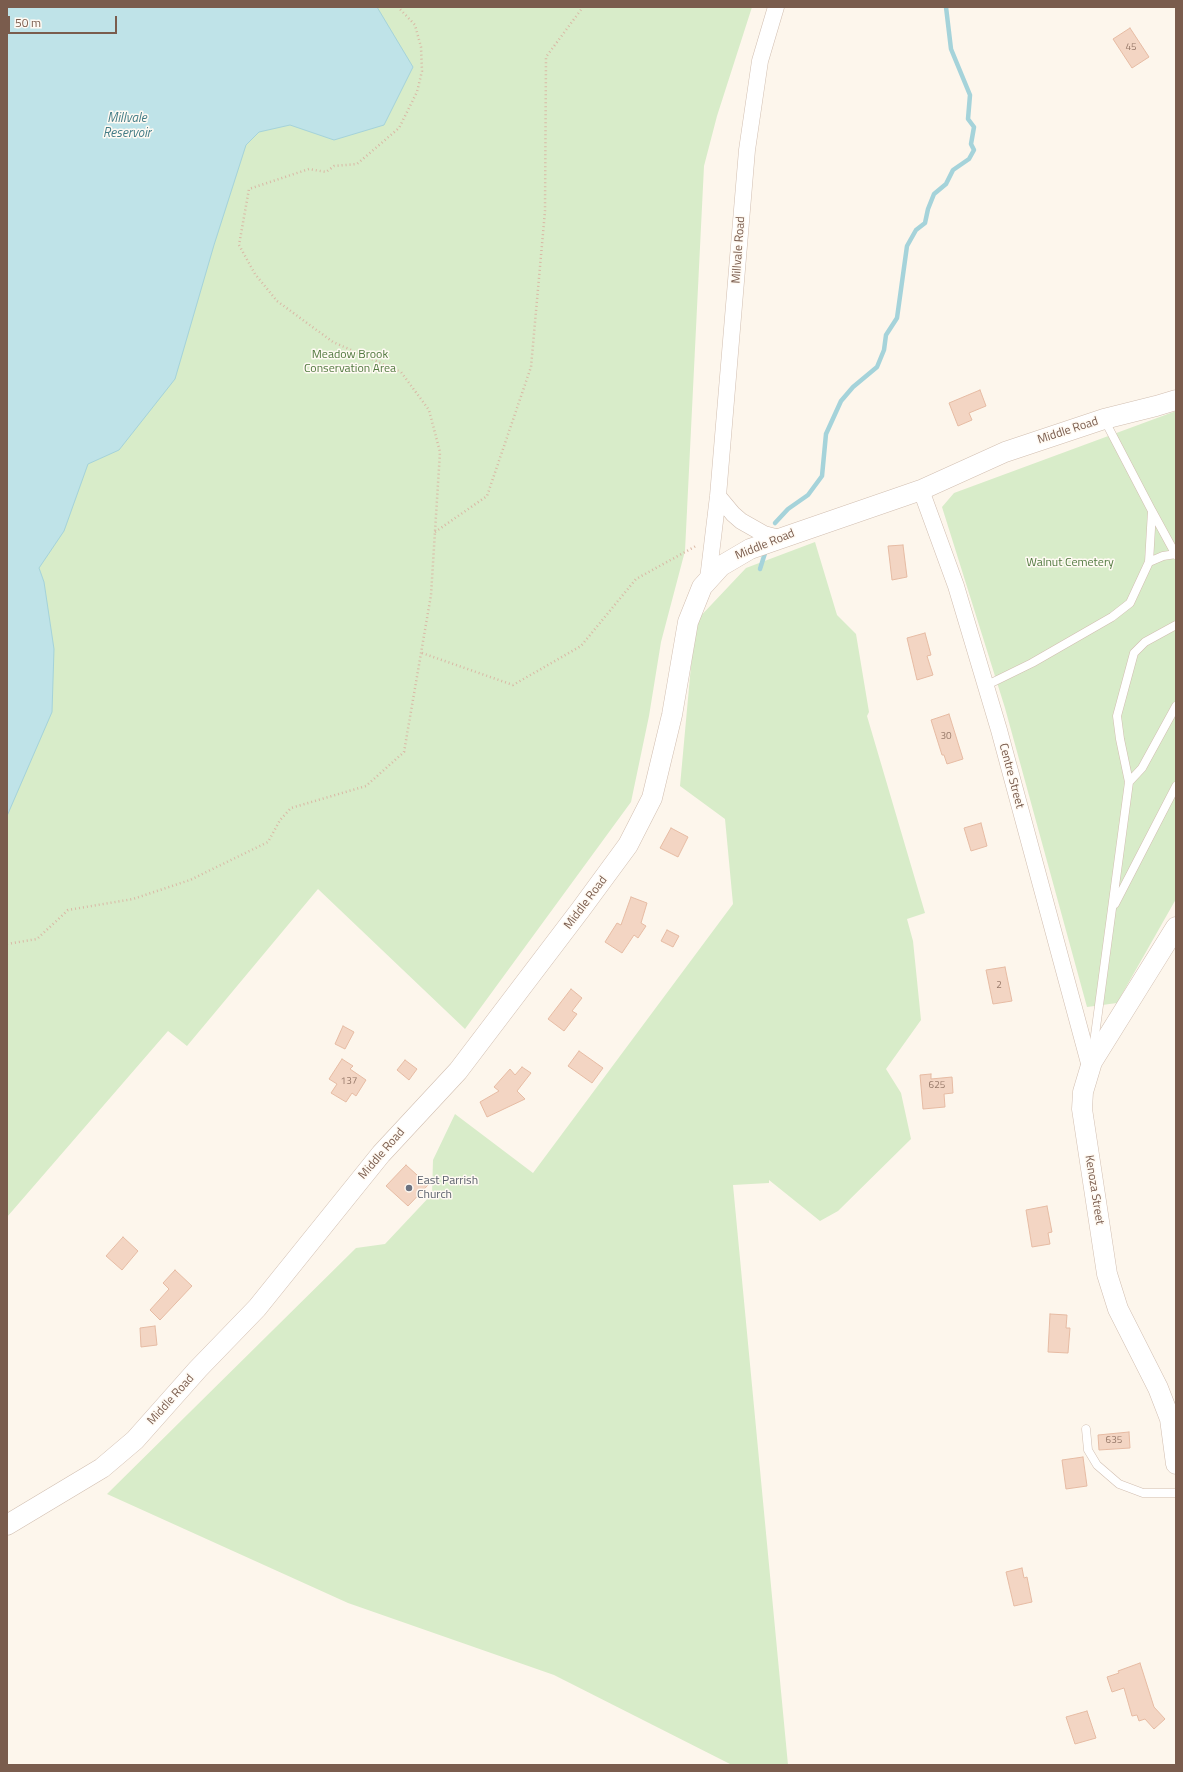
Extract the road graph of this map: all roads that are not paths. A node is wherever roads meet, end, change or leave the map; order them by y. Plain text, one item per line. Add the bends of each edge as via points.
1 (776, 7) edge
2 (1176, 400) edge
3 (1104, 420) junction
4 (921, 490) junction
5 (718, 496) junction
6 (1152, 511) junction
7 (779, 538) junction
8 (1176, 555) edge
9 (1149, 562) junction
10 (708, 579) junction
11 (1176, 625) edge
12 (985, 686) junction
13 (1176, 706) edge
14 (1129, 782) junction
15 (1176, 786) edge
16 (1112, 910) junction
17 (1176, 927) edge
18 (1090, 1067) junction
19 (1086, 1430) dead end
20 (1176, 1464) edge
21 (1176, 1493) edge
22 (7, 1526) edge

1 - 5 street, Millvale Road via 760,61 747,150
2 - 3 street, Middle Road
3 - 4 street, Middle Road via 1005,452
3 - 6 lane
4 - 7 street, Middle Road
4 - 12 street, Centre Street via 956,586
5 - 7 street via 741,521 764,534
5 - 10 street, Millvale Road
6 - 8 lane
6 - 9 lane
7 - 10 street, Middle Road via 735,557
8 - 9 lane via 1163,556
9 - 12 lane via 1130,603 1112,617 1032,663
10 - 22 street, Middle Road via 697,597 688,622 672,715 652,798 628,845 582,909 458,1071 381,1154 257,1308 134,1440 102,1468
11 - 14 lane via 1145,642 1134,653 1126,677 1117,716
12 - 18 street, Centre Street
13 - 14 lane via 1142,768
14 - 16 lane
15 - 16 lane
16 - 18 lane
17 - 18 street, Kenoza Street
18 - 20 street, Kenoza Street via 1083,1092 1082,1110 1107,1274 1118,1309 1158,1388 1170,1419
19 - 21 lane via 1088,1450 1097,1465 1119,1484 1144,1493

